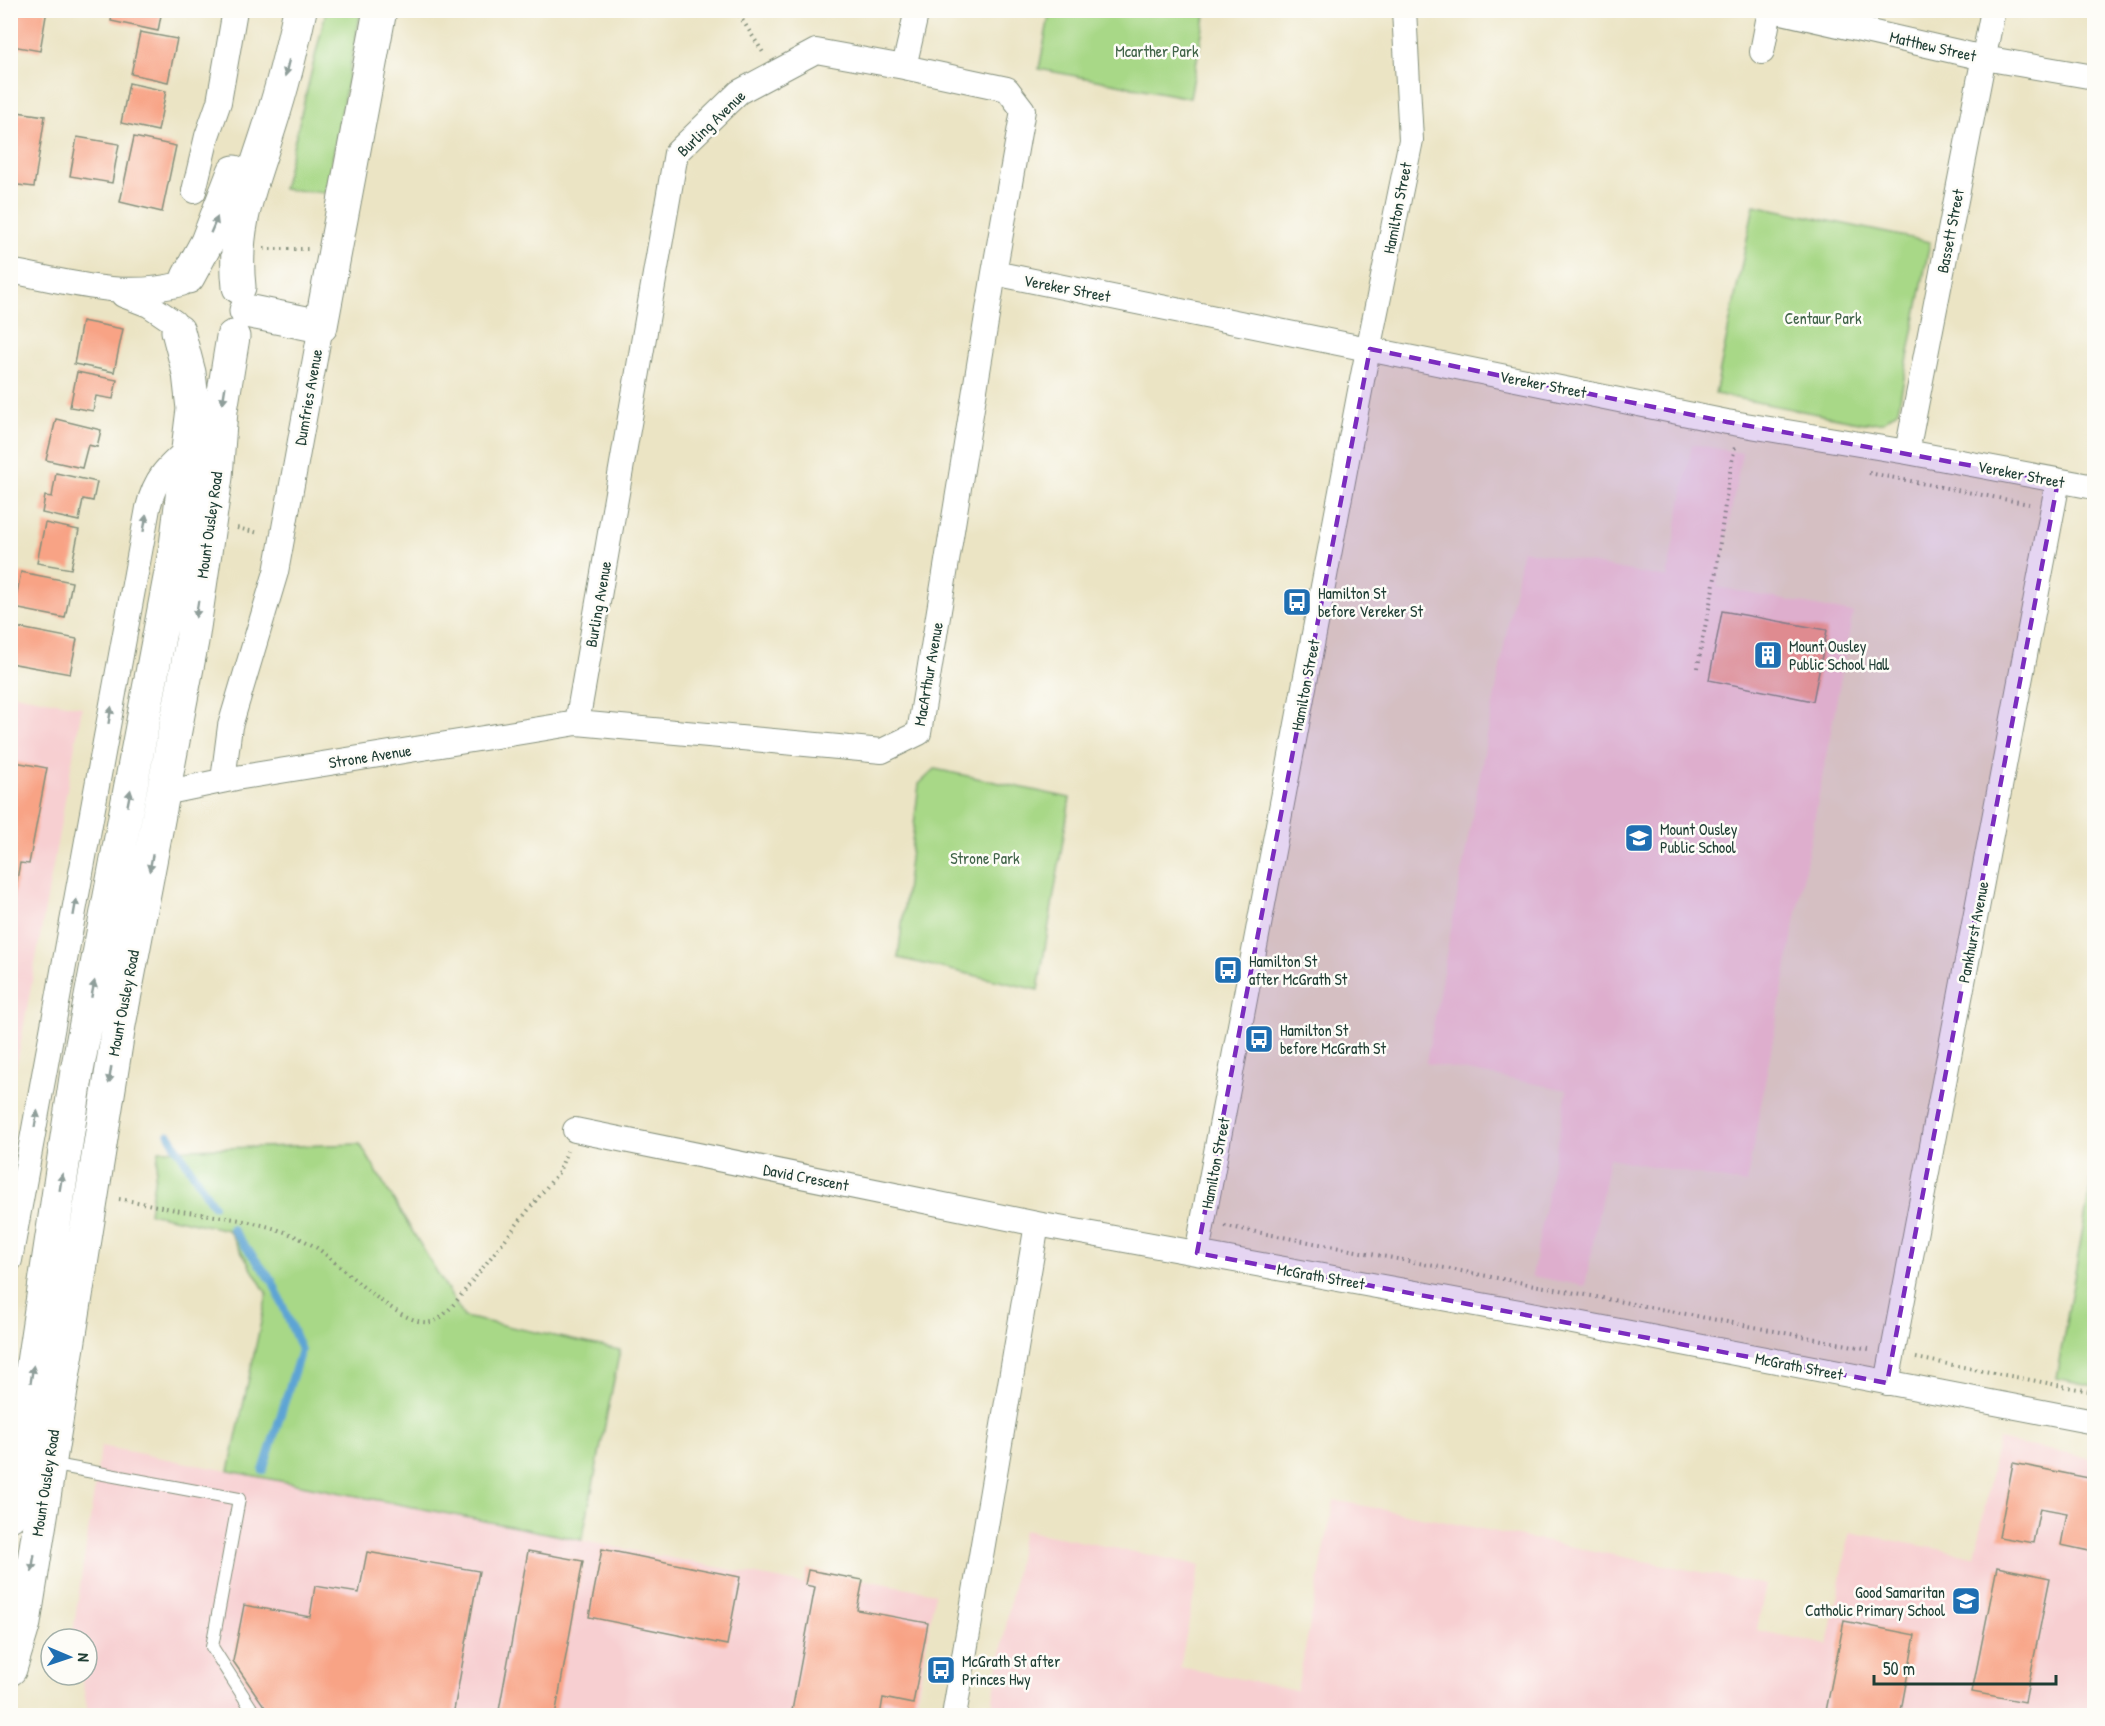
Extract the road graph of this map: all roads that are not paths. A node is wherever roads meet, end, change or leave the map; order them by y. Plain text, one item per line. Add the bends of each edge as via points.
1 (235, 10) edge
2 (277, 10) edge
3 (300, 10) edge
4 (380, 10) edge
5 (917, 10) edge
6 (1404, 10) edge
7 (1772, 10) edge
8 (1993, 10) edge
9 (1762, 52) dead end
10 (1984, 58) junction
11 (904, 67) junction
12 (2094, 77) edge
13 (194, 191) dead end
14 (10, 271) edge
15 (994, 273) junction
16 (184, 281) junction
17 (109, 290) junction
18 (239, 312) junction
19 (176, 326) junction
20 (321, 326) junction
21 (1370, 349) junction
22 (189, 448) junction
23 (1908, 452) junction
24 (2058, 481) junction
25 (2094, 487) edge
26 (577, 723) junction
27 (223, 780) junction
28 (164, 793) junction
29 (575, 1130) road end
30 (1037, 1224) junction
31 (1197, 1253) junction
32 (10, 1260) edge
33 (1887, 1383) junction
34 (2094, 1422) edge
35 (26, 1466) edge
36 (10, 1515) edge
37 (10, 1669) edge
38 (256, 1716) edge
39 (954, 1716) edge

1 - 13 street via 219,102
16 -> 2 main road via 207,242 240,155
3 -> 18 main road, Mount Ousley Road via 281,90 241,218 237,251
4 - 20 main road, Dumfries Avenue
5 - 11 street
6 - 21 street, Hamilton Street via 1411,140
7 - 9 street, Matthew Street
7 - 10 street, Matthew Street
8 - 10 street, Bassett Street
10 - 12 street, Matthew Street
10 - 23 street, Bassett Street
11 - 15 street, Burling Avenue via 1007,89 1023,110
11 - 26 street, Burling Avenue via 816,51 739,92 676,153
14 - 17 street
15 - 21 street, Vereker Street
15 - 26 street, MacArthur Avenue via 919,733 882,751
16 - 17 street via 152,290
16 - 18 main road via 207,272 231,279
16 - 19 main road via 172,302
17 - 19 street via 149,305
18 - 19 main road via 215,346 195,344
18 - 20 main road
18 -> 28 main road, Mount Ousley Road via 221,410 208,538
19 - 22 main road, Mount Ousley Road via 192,391
20 - 27 street, Dumfries Avenue via 276,572 230,726
21 - 23 street, Vereker Street via 1727,422
21 - 31 street, Hamilton Street
32 -> 22 street via 149,504 164,471
35 -> 22 main road, Mount Ousley Road via 77,1071 176,546
23 - 24 street, Vereker Street
24 - 25 street, Vereker Street
24 - 33 street, Pankhurst Avenue
26 - 27 street, Strone Avenue
27 - 28 street, Strone Avenue
28 -> 35 main road, Mount Ousley Road via 91,1194
29 - 30 street, David Crescent
30 - 31 street, McGrath Street
30 - 39 street
31 - 33 street, McGrath Street
33 - 34 street, McGrath Street
35 - 36 main road, Mount Ousley Road
35 -> 37 main road, Mount Ousley Road via 24,1623
35 - 38 lane via 239,1499 212,1647

